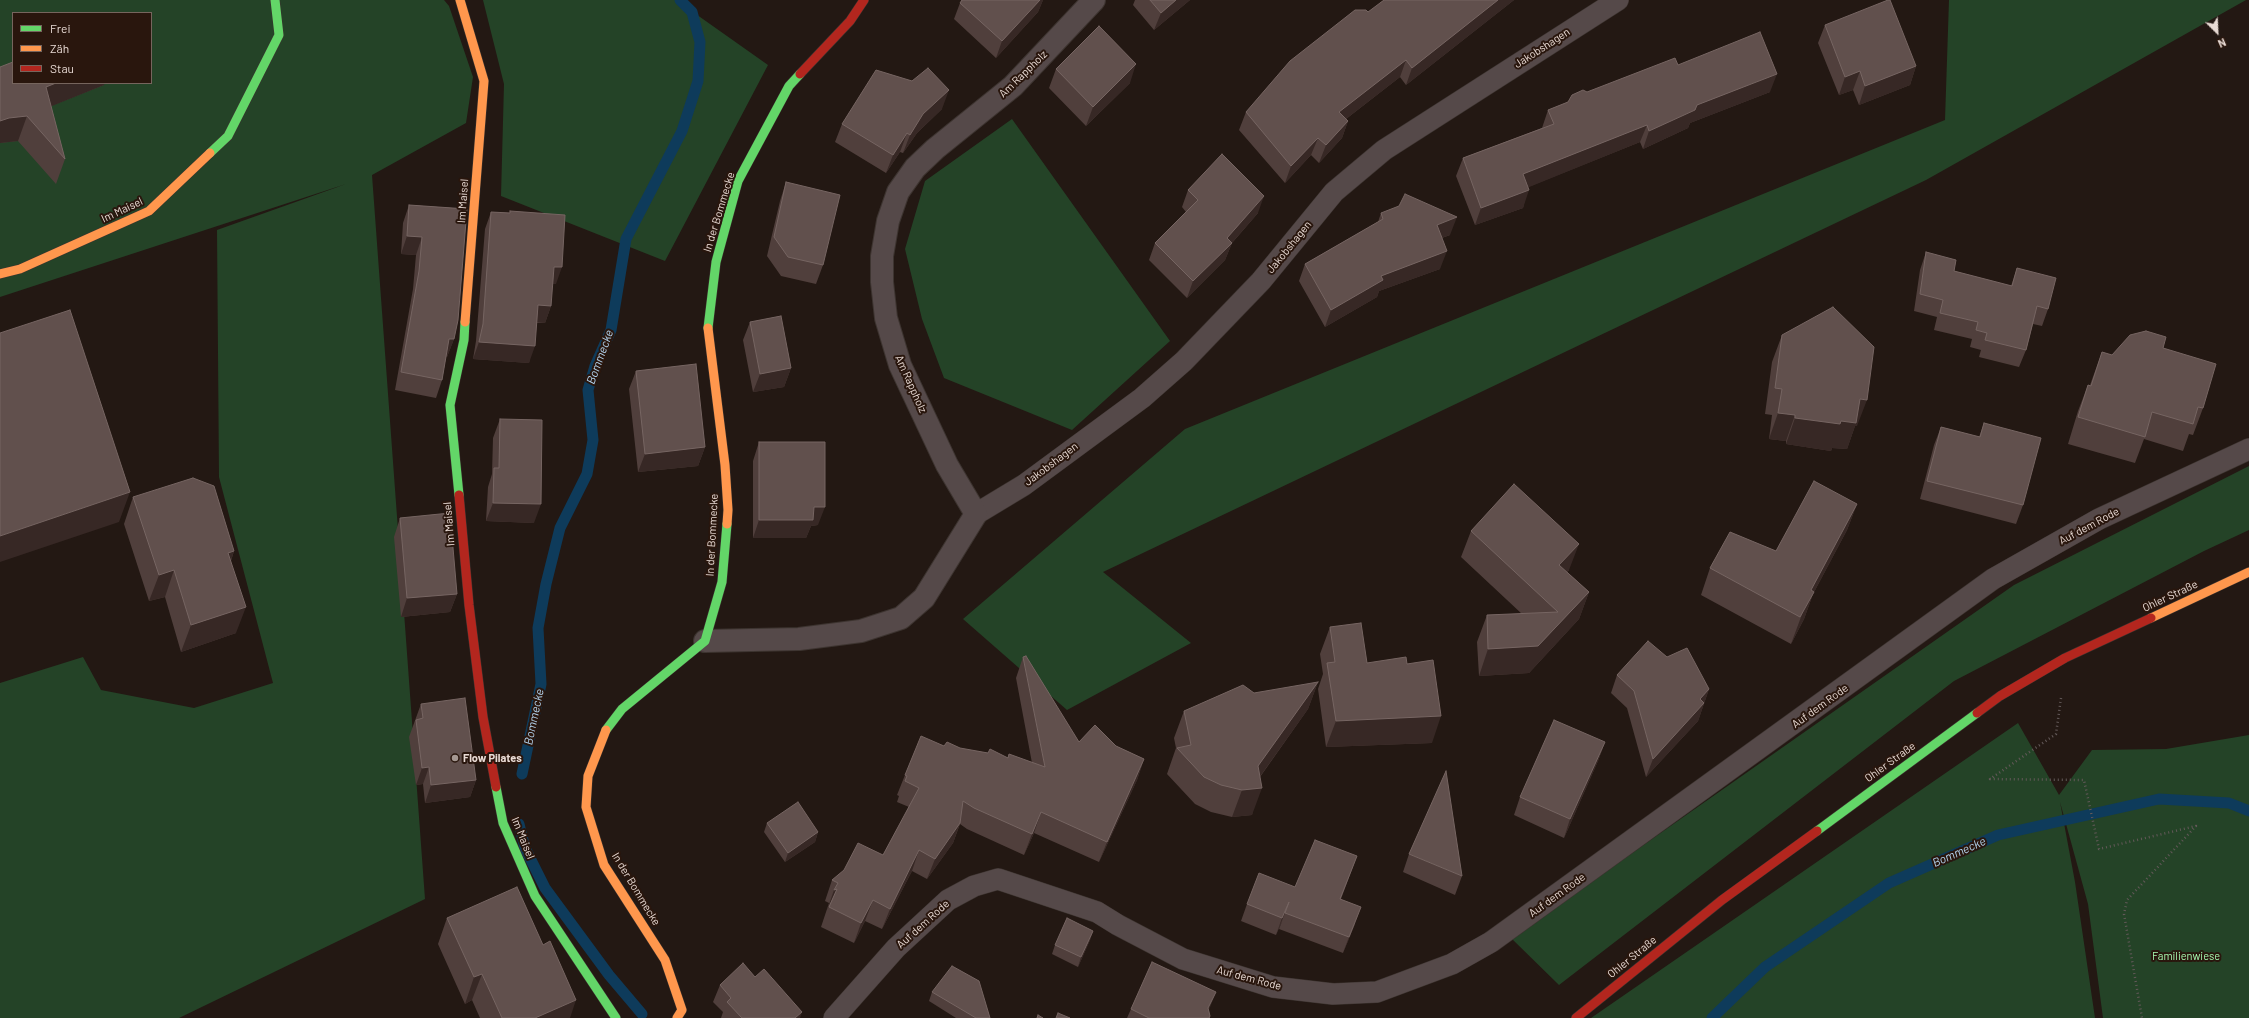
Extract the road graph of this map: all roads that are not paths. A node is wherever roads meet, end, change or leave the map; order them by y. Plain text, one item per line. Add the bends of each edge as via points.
1 (275, 0) edge
2 (460, 0) edge
3 (864, 0) edge
4 (1094, 0) edge
5 (1618, 0) edge
6 (0, 274) edge
7 (2249, 449) edge
8 (976, 514) junction
9 (2249, 572) edge
10 (705, 641) junction
11 (616, 1018) edge
12 (677, 1018) edge
13 (834, 1018) edge
14 (1576, 1018) edge

1 - 6 street, Im Maisel via 280,35 228,136 149,211 20,269
2 - 11 street, Im Maisel via 484,81 464,340 450,405 469,605 483,717 503,823 535,896
3 - 10 street, In der Bommecke via 850,21 789,86 738,181 716,262 708,321 708,346 725,464 728,510 722,582
4 - 8 street, Am Rappholz via 1013,86 915,168 898,192 888,221 882,256 882,282 886,318 900,365 947,465
5 - 8 lane, Jakobshagen via 1384,150 1334,192 1261,281 1184,361 1142,398 1024,485
7 - 13 lane, Auf dem Rode via 2099,519 1993,579 1492,942 1452,964 1377,992 1333,994 1273,987 1183,959 1097,912 998,879 974,886 948,900 896,948
8 - 10 street via 924,598 901,618 861,631 799,638
9 - 14 street, Ohler Straße via 2065,658 2000,696 1728,896
10 - 12 street, In der Bommecke via 622,709 607,728 595,754 586,792 586,807 604,865 665,960 682,1010

